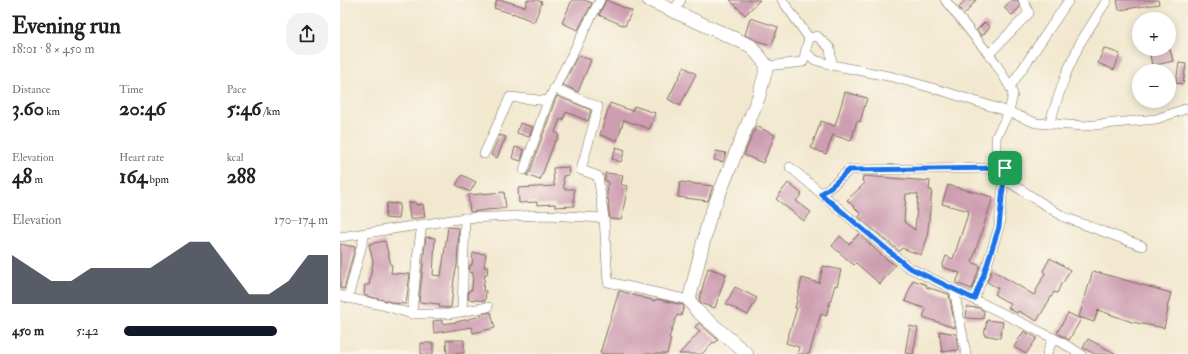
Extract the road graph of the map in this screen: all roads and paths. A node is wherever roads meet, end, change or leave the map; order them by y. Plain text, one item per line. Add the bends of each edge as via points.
1 (600, 0) edge
2 (649, 0) edge
3 (681, 0) edge
4 (782, 0) edge
5 (945, 0) edge
6 (1023, 0) edge
7 (1069, 0) edge
8 (1107, 0) edge
9 (673, 11) junction
10 (809, 38) junction
11 (805, 52) junction
12 (989, 54) junction
13 (832, 65) junction
14 (767, 66) junction
15 (1010, 87) junction
16 (554, 88) junction
17 (548, 101) junction
18 (1188, 108) edge
19 (1009, 112) junction
20 (1049, 124) junction
21 (484, 154) dead end
22 (790, 167) dead end
23 (1005, 168) junction
24 (524, 170) dead end
25 (1004, 180) junction
26 (821, 194) junction
27 (465, 218) junction
28 (604, 218) junction
29 (422, 225) junction
30 (365, 233) junction
31 (340, 237) edge
32 (1142, 246) dead end
33 (954, 289) junction
34 (344, 296) edge
35 (974, 299) junction
36 (689, 300) junction
37 (488, 307) dead end
38 (462, 312) junction
39 (412, 314) junction
40 (1052, 338) junction
41 (747, 354) edge
42 (966, 354) edge
43 (1047, 354) edge
44 (1081, 354) edge

1 - 16 street
2 - 9 main road
3 - 9 street
4 - 10 street
5 - 12 street
6 - 12 street via 1029,13
7 - 15 street
8 - 20 street via 1080,43
9 - 14 main road via 751,46
10 - 11 street
10 - 13 street via 817,36 830,48
11 - 13 street via 815,60
11 - 14 street via 803,62
12 - 15 street
13 - 19 street via 893,77
14 - 36 main road via 759,96 709,219
15 - 19 street via 1013,94
16 - 17 street
16 - 28 street via 598,107 581,170 598,176
17 - 21 street via 510,97
17 - 24 street
18 - 20 street via 1156,119 1084,126
19 - 20 street via 1036,123
19 - 23 street via 996,137 996,157
22 - 26 street
23 - 25 street
23 - 26 street via 849,170
25 - 32 street via 1064,217
25 - 35 street via 999,227
26 - 33 street via 908,267
27 - 28 street via 546,215
27 - 29 street
27 - 38 street
28 - 36 street via 608,282
29 - 30 street
29 - 39 street
30 - 31 street
30 - 34 street
33 - 35 street
33 - 42 street
34 - 39 street
35 - 40 street
36 - 41 main road via 697,311
37 - 38 street
38 - 39 street
40 - 43 street
40 - 44 street

